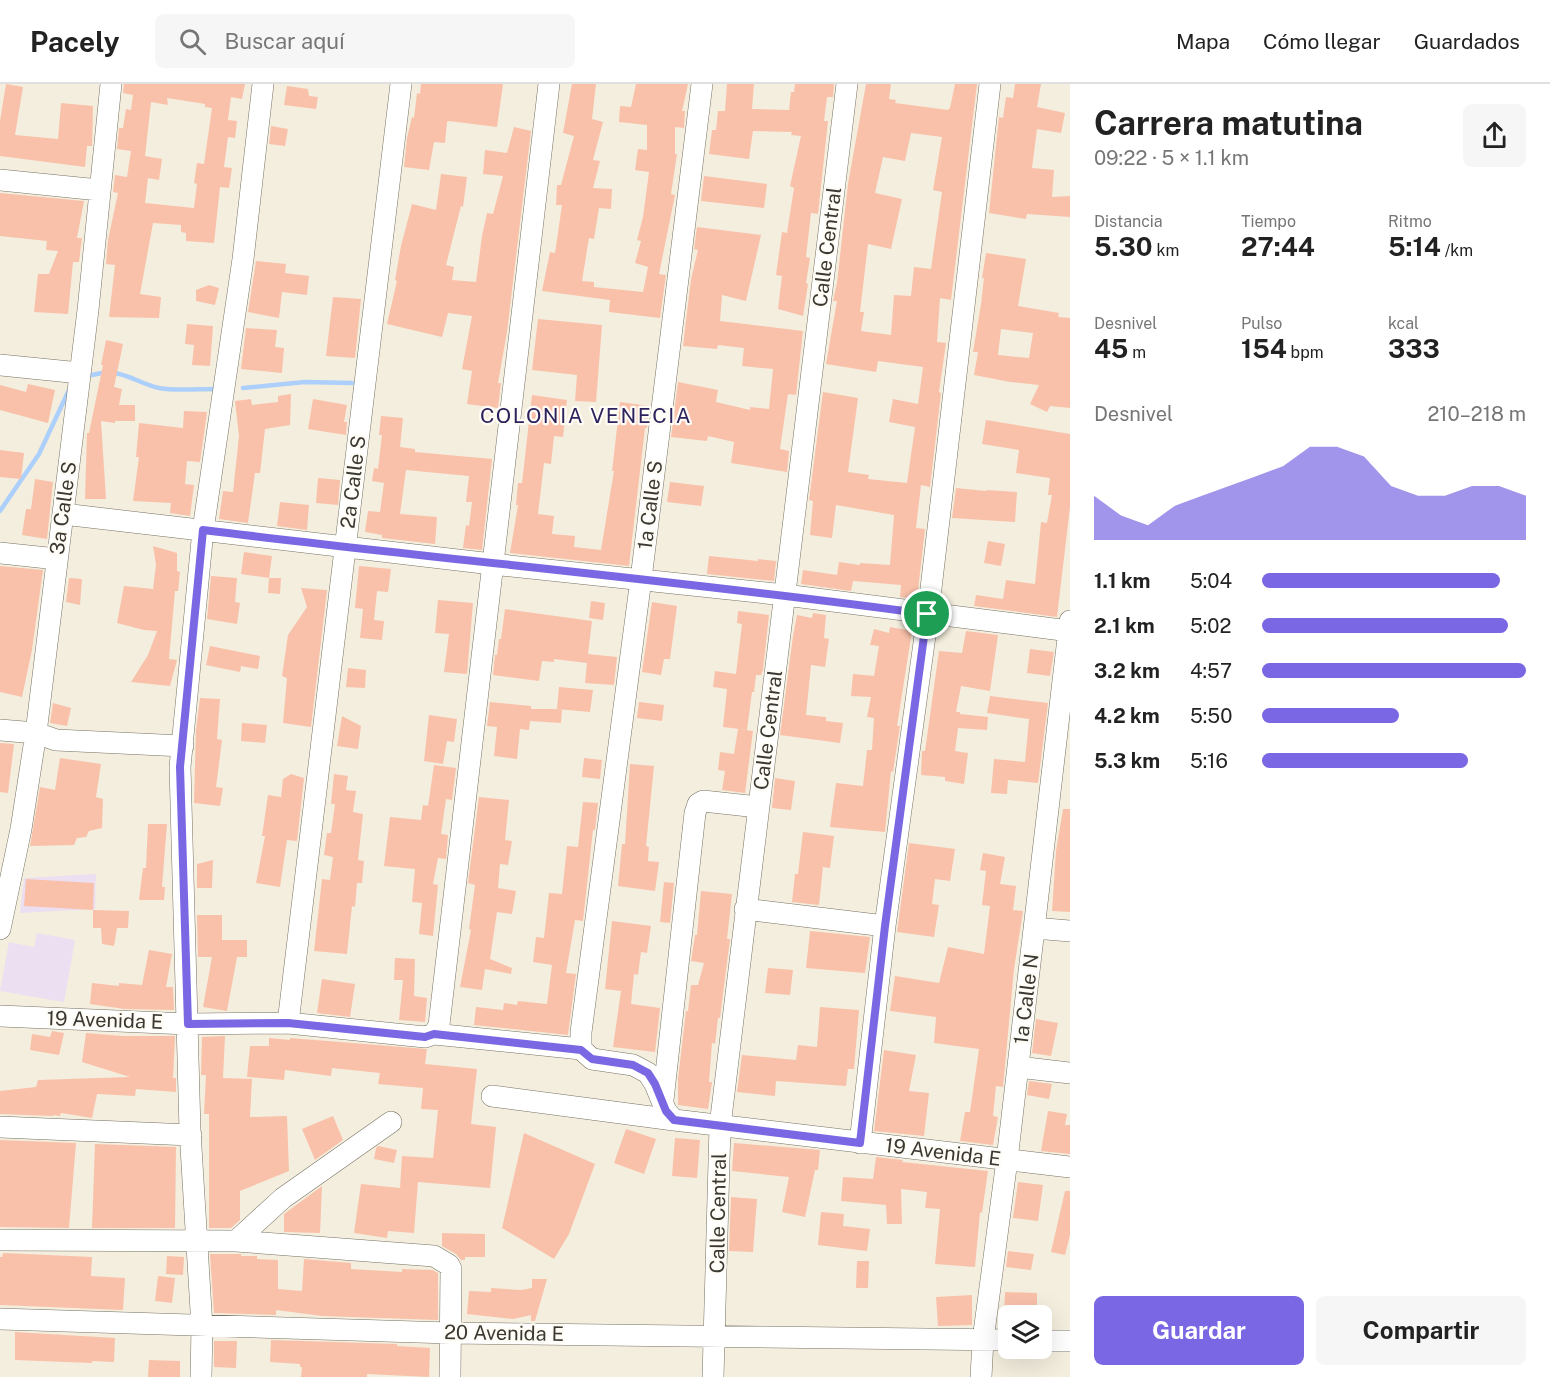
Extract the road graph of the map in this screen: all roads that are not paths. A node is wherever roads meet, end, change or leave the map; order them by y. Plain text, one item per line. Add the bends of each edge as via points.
1 (111, 84) edge
2 (263, 84) edge
3 (401, 84) edge
4 (549, 84) edge
5 (702, 84) edge
6 (847, 84) edge
7 (990, 84) edge
8 (0, 180) edge
9 (99, 190) junction
10 (0, 365) edge
11 (80, 373) junction
12 (63, 514) junction
13 (203, 530) junction
14 (345, 548) junction
15 (0, 552) edge
16 (57, 559) junction
17 (492, 564) junction
18 (641, 579) junction
19 (785, 595) junction
20 (927, 614) junction
21 (1070, 628) edge
22 (0, 730) edge
23 (36, 733) junction
24 (183, 746) junction
25 (1061, 783) edge
26 (758, 807) junction
27 (745, 909) junction
28 (1, 922) edge
29 (885, 926) junction
30 (1034, 928) junction
31 (1070, 931) edge
32 (0, 1016) edge
33 (288, 1023) junction
34 (188, 1024) junction
35 (429, 1035) junction
36 (581, 1041) junction
37 (1017, 1067) junction
38 (1070, 1073) edge
39 (492, 1096) dead end
40 (668, 1112) junction
41 (391, 1122) dead end
42 (720, 1126) junction
43 (0, 1127) edge
44 (191, 1136) junction
45 (860, 1143) junction
46 (1007, 1160) junction
47 (1070, 1167) edge
48 (0, 1239) edge
49 (236, 1241) junction
50 (195, 1242) junction
51 (0, 1319) edge
52 (202, 1327) junction
53 (450, 1333) junction
54 (715, 1335) junction
55 (983, 1340) junction
56 (998, 1340) edge
57 (1052, 1341) edge
58 (1070, 1341) edge
59 (201, 1377) edge
60 (450, 1377) edge
61 (714, 1377) edge
62 (981, 1377) edge

1 - 9 street, 3a Calle S
2 - 13 street via 243,259
3 - 14 street, 2a Calle S
4 - 17 street
5 - 18 street, 1a Calle S
6 - 19 street, Calle Central
7 - 20 street
8 - 9 street
9 - 11 street, 3a Calle S
10 - 11 street
11 - 12 street, 3a Calle S
12 - 13 street
12 - 16 street, 3a Calle S
13 - 14 street
13 - 24 street
14 - 17 street
14 - 33 street, 2a Calle S
15 - 16 street
16 - 23 street, 3a Calle S
17 - 18 street
17 - 35 street via 439,1025
18 - 19 street
18 - 36 street, 1a Calle S
19 - 20 street
19 - 26 street, Calle Central
20 - 21 street
20 - 29 street
21 - 25 street, 1a Calle N
22 - 23 street
23 - 24 street via 56,740
23 - 28 street, 3a Calle S
24 - 34 street via 180,767
25 - 30 street, 1a Calle N
26 - 27 street, Calle Central
26 - 40 street via 703,801 695,813
27 - 29 street
27 - 42 street, Calle Central
29 - 45 street
30 - 31 street
30 - 37 street, 1a Calle N
32 - 34 street, 19 Avenida E
33 - 34 street, 19 Avenida E
33 - 35 street, 19 Avenida E
34 - 44 street
35 - 36 street, 19 Avenida E
36 - 40 street via 592,1059 633,1065 648,1073
37 - 38 street
37 - 46 street, 1a Calle N
39 - 40 street, 19 Avenida E
40 - 42 street, 19 Avenida E
41 - 49 street via 283,1198
42 - 45 street, 19 Avenida E
42 - 54 street, Calle Central
43 - 44 street
44 - 50 street
45 - 46 street, 19 Avenida E
46 - 47 street, 19 Avenida E
46 - 55 street, 1a Calle N
48 - 50 street
49 - 50 street
49 - 53 street via 434,1256 452,1269
50 - 52 street
51 - 52 street, 20 Avenida E
52 - 53 street, 20 Avenida E
52 - 59 street
53 - 54 street, 20 Avenida E
53 - 60 street
54 - 55 street, 20 Avenida E
54 - 61 street, Calle Central
55 - 56 street, 20 Avenida E
55 - 62 street, 1a Calle N
57 - 58 street

